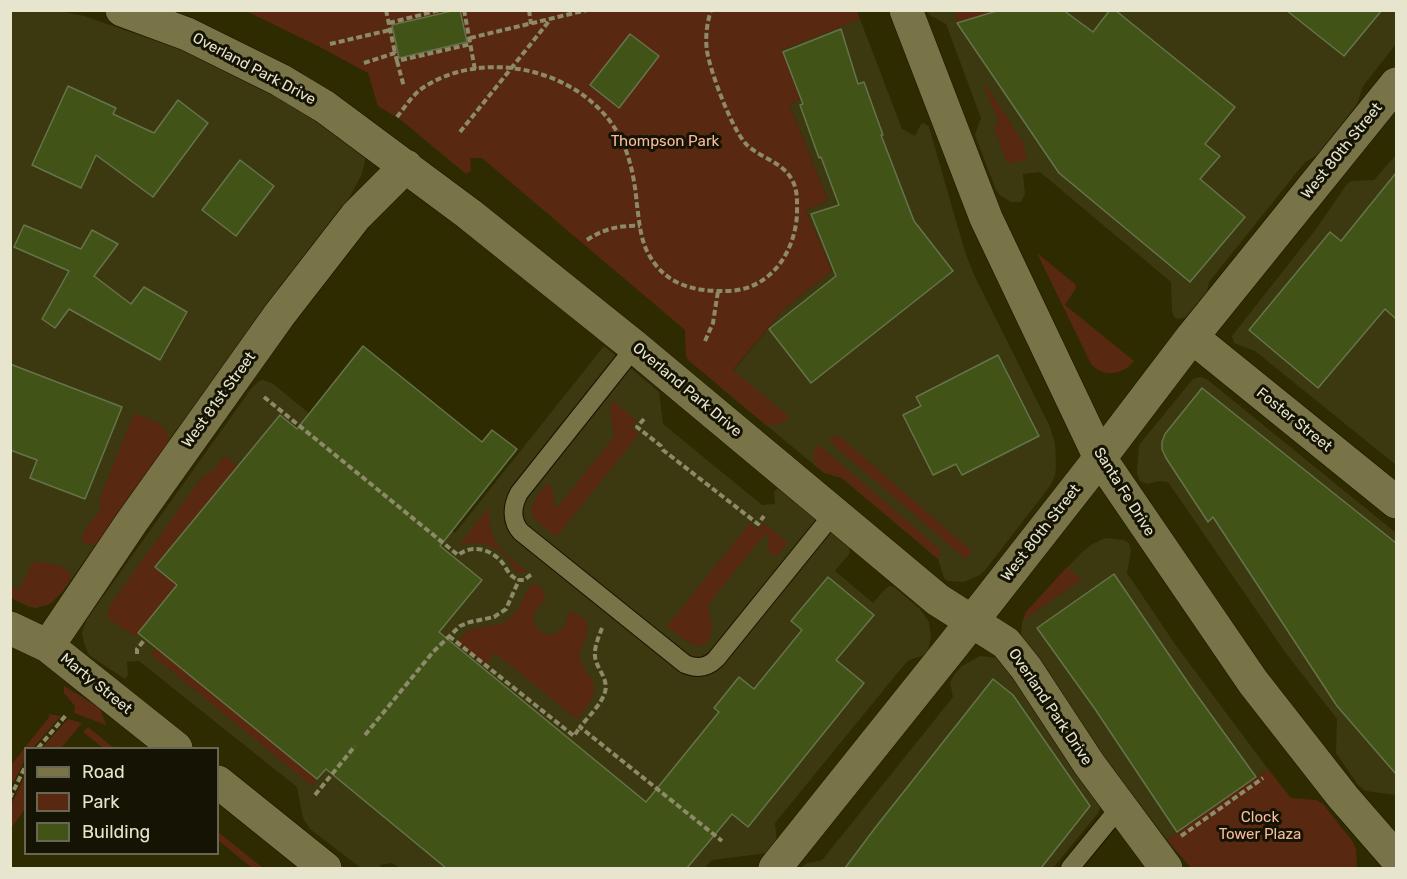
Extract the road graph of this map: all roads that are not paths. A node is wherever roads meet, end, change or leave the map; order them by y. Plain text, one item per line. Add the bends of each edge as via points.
1 (122, 10) edge
2 (906, 10) edge
3 (1396, 84) edge
4 (406, 166) junction
5 (1192, 337) junction
6 (635, 347) junction
7 (1100, 458) junction
8 (1396, 502) edge
9 (834, 513) junction
10 (972, 622) junction
11 (10, 628) edge
12 (48, 646) junction
13 (175, 747) edge
14 (219, 783) edge
15 (1120, 807) junction
16 (1396, 858) edge
17 (325, 868) edge
18 (775, 868) edge
19 (1070, 868) edge
20 (1166, 868) edge

1 - 4 street, Overland Park Drive via 187,34 280,80 326,107
2 - 7 street, Santa Fe Drive via 986,218
3 - 5 street, West 80th Street
4 - 6 street, Overland Park Drive
4 - 12 street, West 81st Street via 356,216 280,314
5 - 7 street, West 80th Street
5 - 8 street, Foster Street
6 - 9 street, Overland Park Drive
6 - 9 lane via 519,492 514,518 521,532 685,664 698,667 716,660
7 - 10 street, West 80th Street
7 - 16 street, Santa Fe Drive via 1253,682
9 - 10 street, Overland Park Drive via 939,600
10 - 15 street, Overland Park Drive via 1014,652
10 - 18 street, West 80th Street
11 - 12 street, Marty Street
12 - 13 street, Marty Street
14 - 17 street
15 - 19 lane
15 - 20 street, Overland Park Drive

